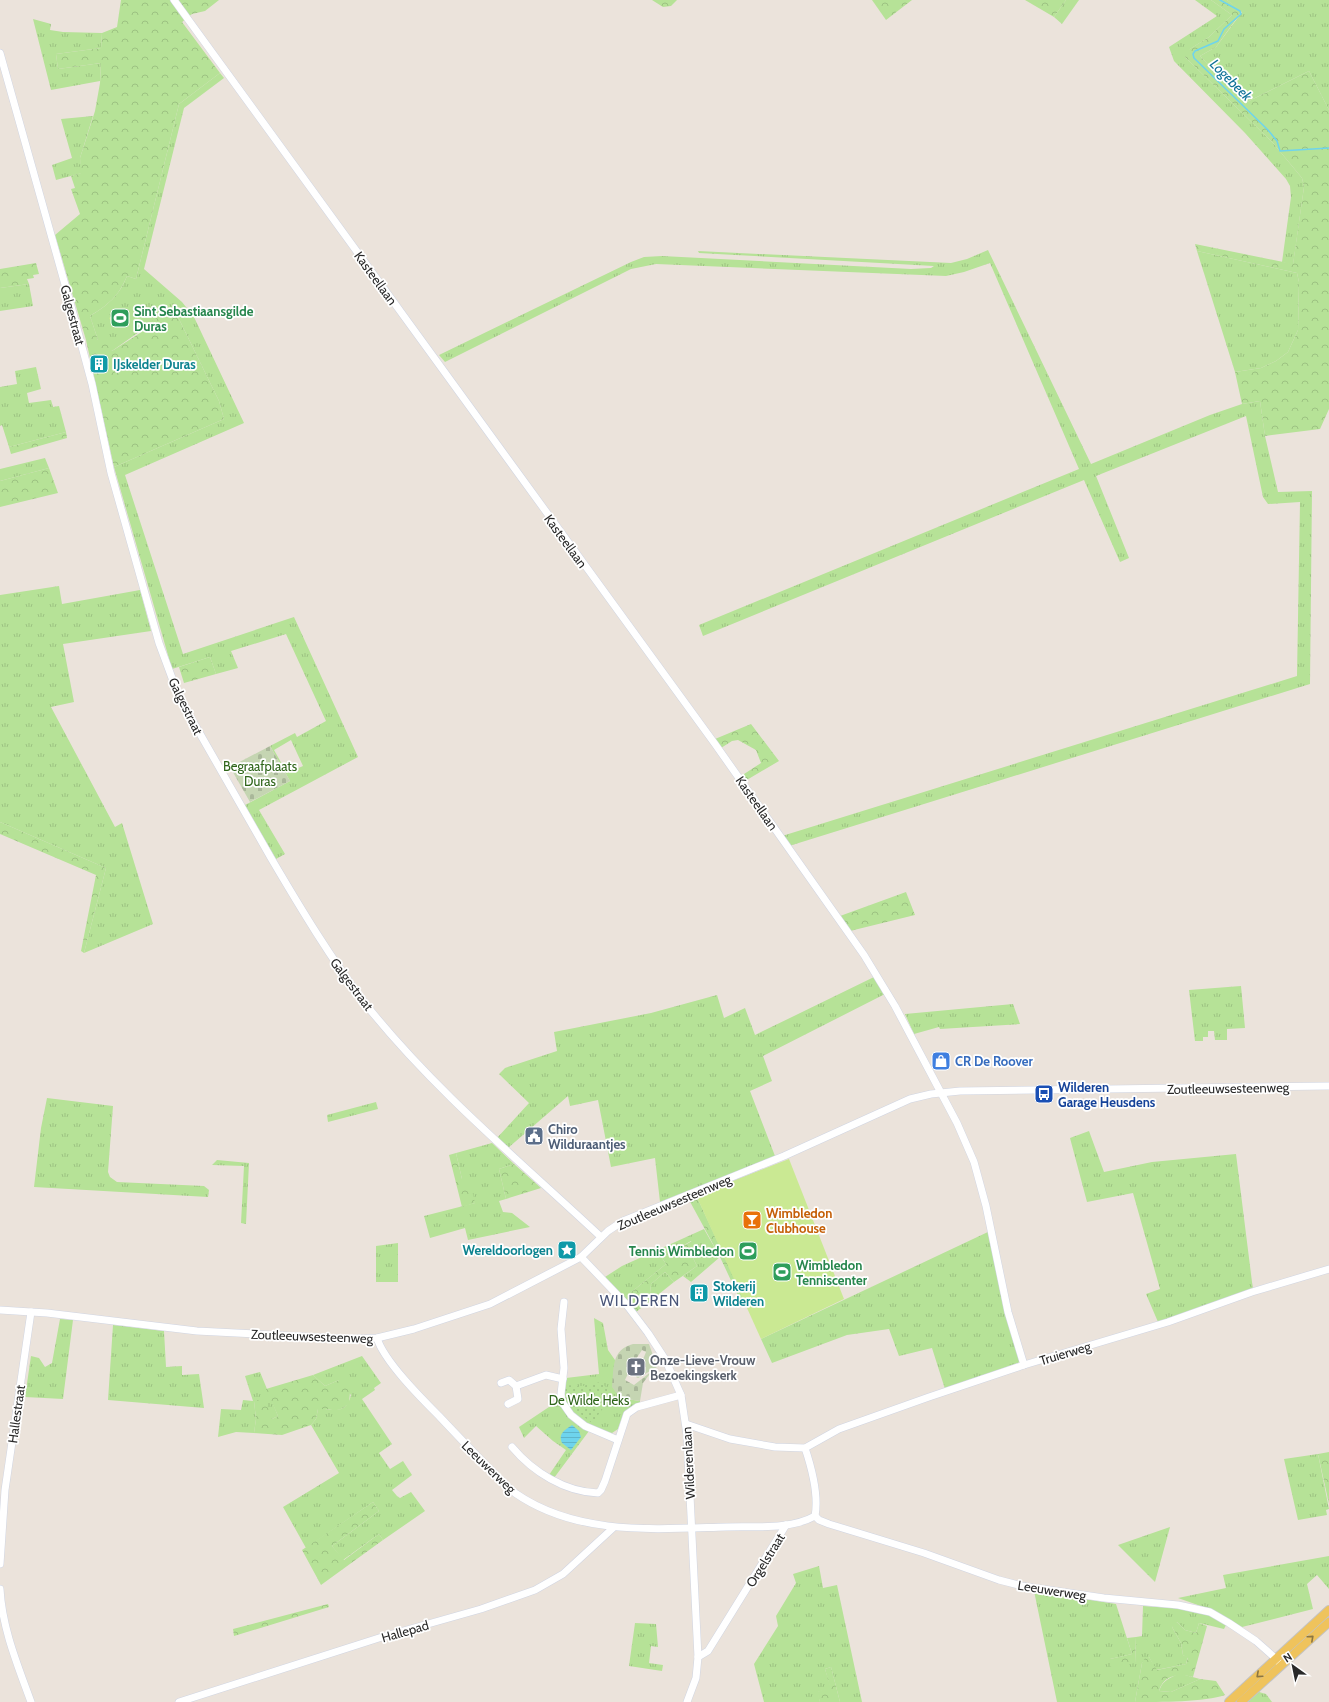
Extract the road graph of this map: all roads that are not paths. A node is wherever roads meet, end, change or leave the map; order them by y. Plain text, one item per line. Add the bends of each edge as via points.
1 (174, 0) edge
2 (0, 53) edge
3 (1329, 1086) edge
4 (941, 1092) junction
5 (601, 1237) junction
6 (581, 1257) junction
7 (1329, 1269) edge
8 (564, 1302) dead end
9 (0, 1310) edge
10 (31, 1312) junction
11 (378, 1338) junction
12 (1024, 1365) junction
13 (563, 1379) junction
14 (501, 1383) dead end
15 (516, 1386) junction
16 (681, 1395) junction
17 (508, 1404) dead end
18 (686, 1424) junction
19 (618, 1440) junction
20 (512, 1447) dead end
21 (805, 1448) junction
22 (815, 1516) junction
23 (786, 1525) junction
24 (613, 1528) junction
25 (691, 1528) junction
26 (0, 1564) edge
27 (0, 1589) edge
28 (1329, 1610) edge
29 (1329, 1622) edge
30 (698, 1657) junction
31 (1278, 1662) junction
32 (31, 1702) edge
33 (179, 1702) edge
34 (687, 1702) edge
35 (1229, 1702) edge
36 (1241, 1702) edge

1 - 4 street, Kasteellaan via 706,732 864,955 904,1022
2 - 5 street, Galgestraat via 71,306 92,384 111,473 159,643 187,711 304,915 330,956 367,1005 451,1098
3 - 4 street, Zoutleeuwsesteenweg
4 - 5 street, Zoutleeuwsesteenweg via 897,1105 784,1156 636,1216 614,1226
4 - 12 street, Kasteellaan via 966,1143 980,1184 1008,1312
5 - 6 street, Zoutleeuwsesteenweg
6 - 11 street, Zoutleeuwsesteenweg via 490,1304
6 - 16 street, Wilderenlaan via 626,1304 648,1333 665,1359
7 - 12 street, Truierweg via 1252,1292 1168,1322
8 - 13 street via 561,1330
9 - 10 street, Zoutleeuwsesteenweg
10 - 11 street, Zoutleeuwsesteenweg via 197,1331 350,1339
10 - 26 street, Hallestraat via 6,1490
11 - 24 street, Leeuwerweg via 382,1349 406,1380 514,1493 555,1514
12 - 21 street, Truierweg via 839,1429
13 - 15 street via 546,1375
13 - 19 street via 561,1398 568,1412 585,1426
14 - 15 street via 509,1380
15 - 17 street via 518,1399
16 - 18 street, Wilderenlaan
16 - 19 street via 631,1410 627,1414
18 - 21 street via 730,1439 775,1447
18 - 25 street, Wilderenlaan
19 - 20 street via 605,1481 598,1493 571,1487 539,1473
21 - 22 street via 815,1496
22 - 23 street, Orgelstraat via 804,1523
22 - 31 street, Leeuwerweg via 829,1524 1022,1586 1178,1605 1210,1612 1256,1641
23 - 25 street, Leeuwerweg
23 - 30 street, Orgelstraat via 708,1651
24 - 25 street, Leeuwerweg
24 - 33 street, Hallepad via 563,1574 535,1590
25 - 30 street, Wilderenlaan
27 - 32 street via 6,1630
28 - 31 main road
31 -> 29 main road
30 - 34 street, Wilderenlaan via 696,1678
31 -> 35 main road
31 - 36 main road

